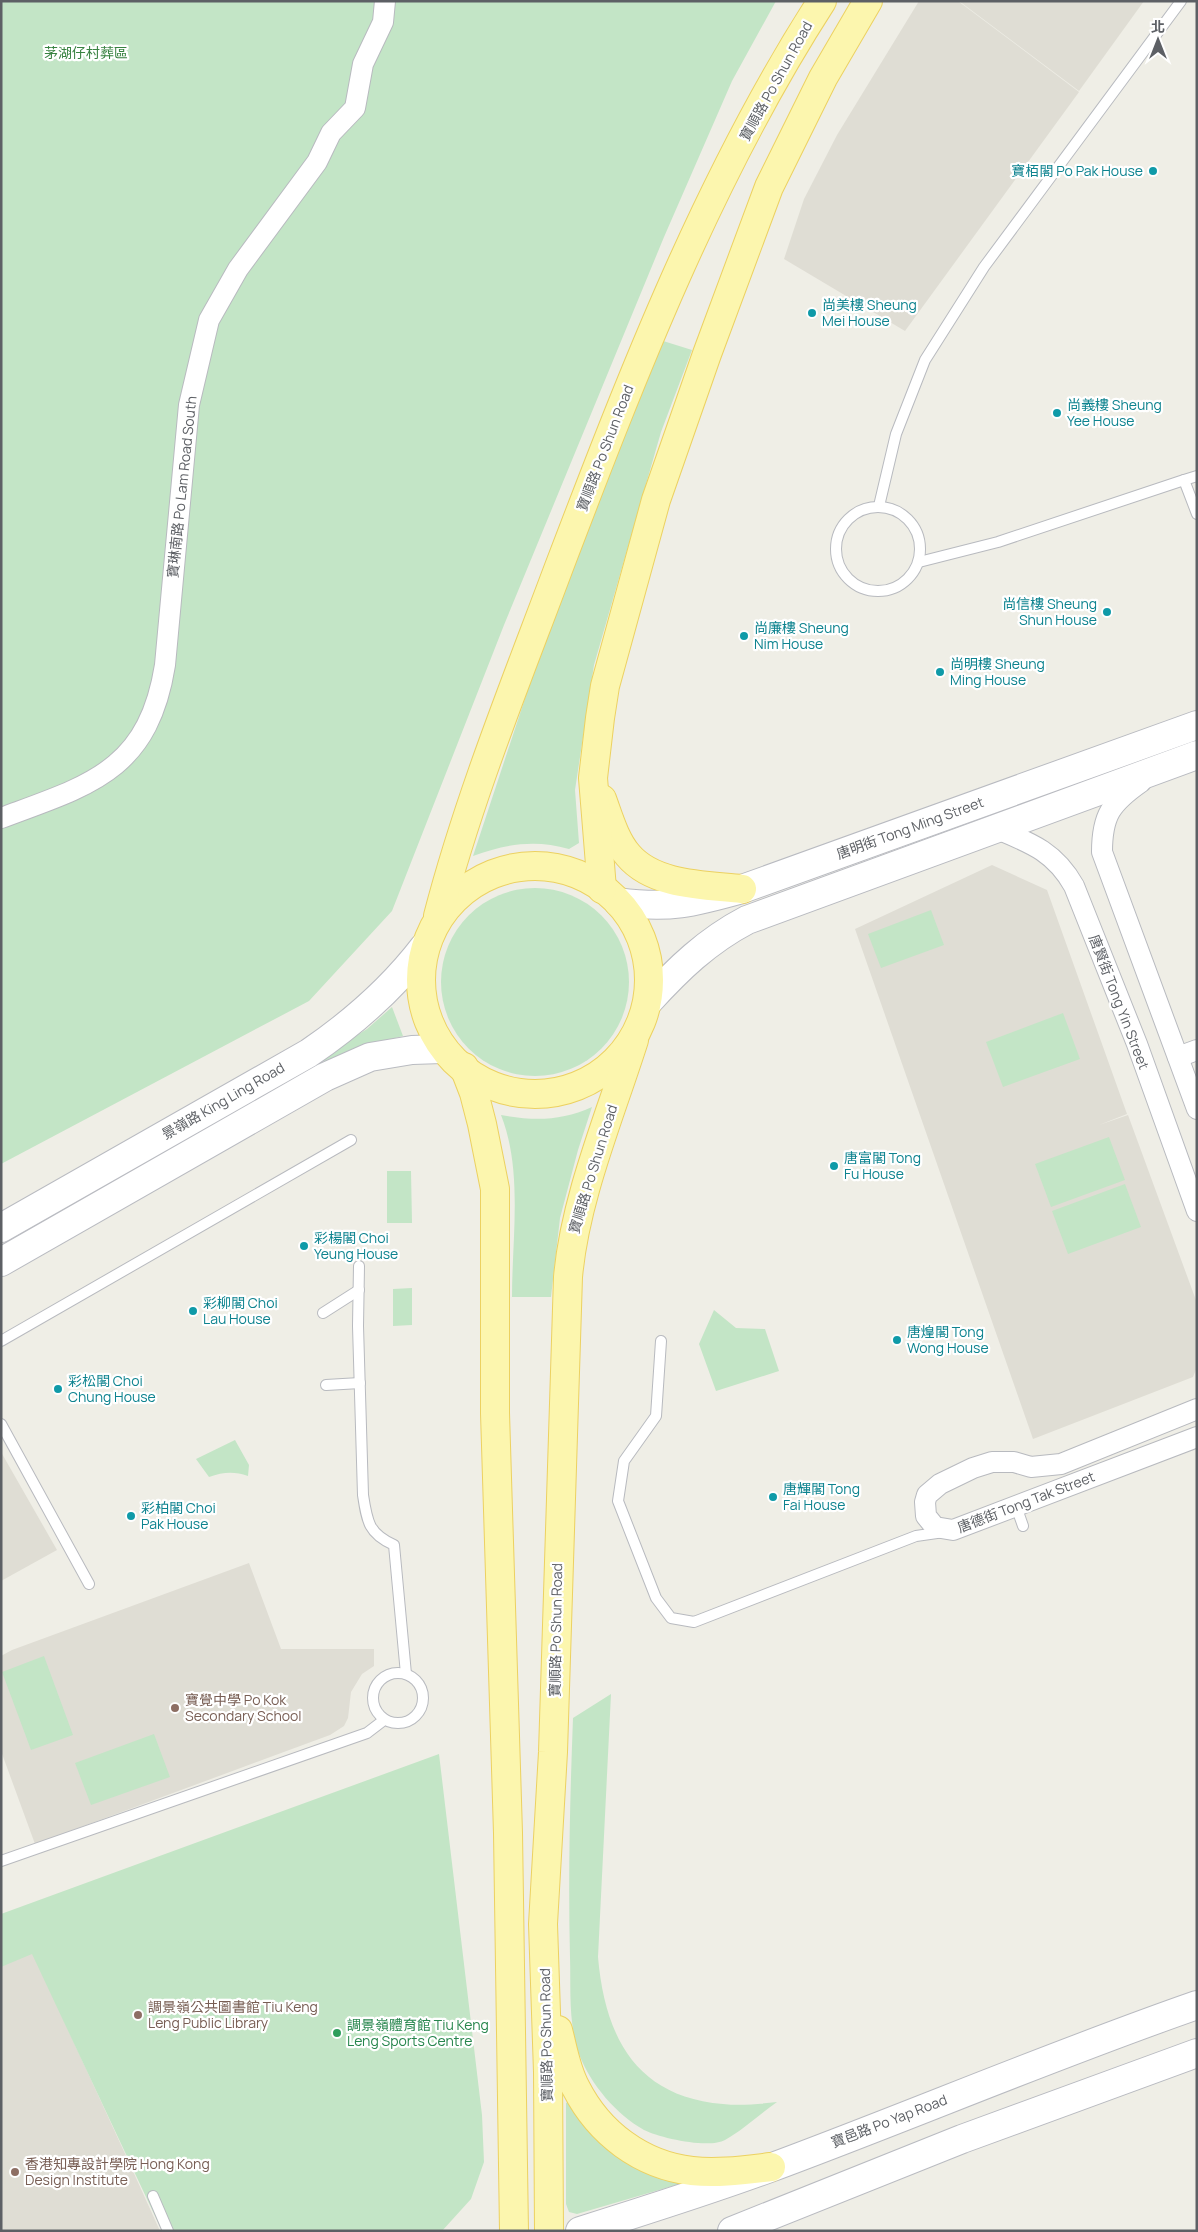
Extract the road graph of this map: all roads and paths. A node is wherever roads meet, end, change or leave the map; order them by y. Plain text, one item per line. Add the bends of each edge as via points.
1 (385, 1) edge
2 (822, 1) edge
3 (868, 1) edge
4 (1181, 1) edge
5 (1197, 476) edge
6 (1184, 480) junction
7 (879, 506) junction
8 (1197, 514) edge
9 (918, 562) junction
10 (1197, 725) edge
11 (1197, 756) edge
12 (1159, 770) junction
13 (593, 778) junction
14 (1, 818) edge
15 (997, 828) junction
16 (742, 889) junction
17 (610, 895) junction
18 (438, 916) junction
19 (424, 947) junction
20 (648, 1002) junction
21 (634, 1040) junction
22 (442, 1049) junction
23 (1197, 1050) edge
24 (1178, 1057) junction
25 (464, 1067) junction
26 (1197, 1109) edge
27 (351, 1140) dead end
28 (1197, 1211) edge
29 (1, 1228) edge
30 (1, 1262) edge
31 (359, 1266) dead end
32 (359, 1290) junction
33 (323, 1313) dead end
34 (1, 1341) edge
35 (661, 1342) dead end
36 (360, 1383) junction
37 (326, 1385) dead end
38 (1197, 1409) edge
39 (1, 1424) edge
40 (1197, 1437) edge
41 (1016, 1506) junction
42 (924, 1508) junction
43 (1023, 1526) dead end
44 (954, 1530) junction
45 (916, 1536) junction
46 (89, 1584) dead end
47 (406, 1674) junction
48 (384, 1720) junction
49 (1, 1861) edge
50 (543, 1924) junction
51 (1197, 2005) edge
52 (1197, 2053) edge
53 (772, 2167) junction
54 (153, 2196) dead end
55 (168, 2231) edge
56 (514, 2231) edge
57 (549, 2231) edge
58 (580, 2231) edge
59 (732, 2231) edge

1 - 14 street, 寶琳南路 Po Lam Road South via 383,22 363,64 355,108 331,133 317,162 238,269 209,320 189,405 165,666 148,725 131,752 89,784
2 - 18 main road, 寶順路 Po Shun Road via 728,168 646,344 506,704
3 - 13 main road via 823,78 769,187 707,354 656,500 605,686
4 - 7 lane via 984,267 925,360 896,434
5 - 6 lane
6 - 8 lane
6 - 9 lane via 998,542
7 - 9 lane via 904,515 913,524 920,549
7 - 9 lane via 857,512 840,529 836,553 845,576 866,590 892,589 913,574
10 - 16 main road, 唐明街 Tong Ming Street
11 - 12 main road
12 - 15 main road
12 - 24 street via 1122,795 1107,813 1102,832 1102,852
13 - 16 main road via 623,847 641,866 667,879
13 - 17 main road
15 - 20 main road via 747,920 706,944 673,973
15 - 28 street, 唐賢街 Tong Yin Street via 1045,851 1059,863 1074,886 1137,1044
16 - 17 main road, 唐明街 Tong Ming Street via 672,906 650,906
17 - 18 main road via 571,874 552,869 512,869 476,883 457,896
17 - 20 main road, 寶順路 Po Shun Road via 636,925 646,950 650,976
18 - 19 main road
19 - 22 main road via 420,978 422,999
19 - 29 main road, 景嶺路 King Ling Road via 402,977 367,1010 316,1048
20 - 21 main road, 寶順路 Po Shun Road
21 - 25 main road via 607,1070 583,1084 550,1093 509,1090 489,1084
21 - 50 main road, 寶順路 Po Shun Road via 571,1241 560,1466 553,1752
22 - 25 main road
22 - 30 main road via 370,1057 325,1078
23 - 24 street
24 - 26 street
25 - 56 main road via 474,1092 495,1190 495,1413 508,1833
27 - 34 lane
31 - 32 lane
32 - 33 lane
32 - 36 lane
35 - 45 lane via 656,1416 624,1461 618,1501 656,1598 671,1618 694,1622
36 - 37 lane
36 - 47 lane via 366,1518 379,1538 394,1545
38 - 42 street, 唐德街 Tong Tak Street via 1061,1464 1031,1467 1014,1462 992,1462 973,1468 932,1489
39 - 46 lane
40 - 41 street, 唐德街 Tong Tak Street
41 - 43 lane
41 - 44 street, 唐德街 Tong Tak Street
42 - 44 street, 唐德街 Tong Tak Street via 935,1527
42 - 45 lane
44 - 45 lane
47 - 48 lane via 390,1674 377,1684 374,1707
47 - 48 lane via 413,1677 423,1691 422,1708 410,1721 392,1723
48 - 49 lane via 367,1733
50 - 53 main road via 556,2020 568,2067 575,2087 598,2122 641,2156 666,2166 720,2172
50 - 57 main road, 寶順路 Po Shun Road
51 - 53 main road, 寶邑路 Po Yap Road
52 - 59 main road via 962,2139
53 - 58 main road, 寶邑路 Po Yap Road
54 - 55 lane

